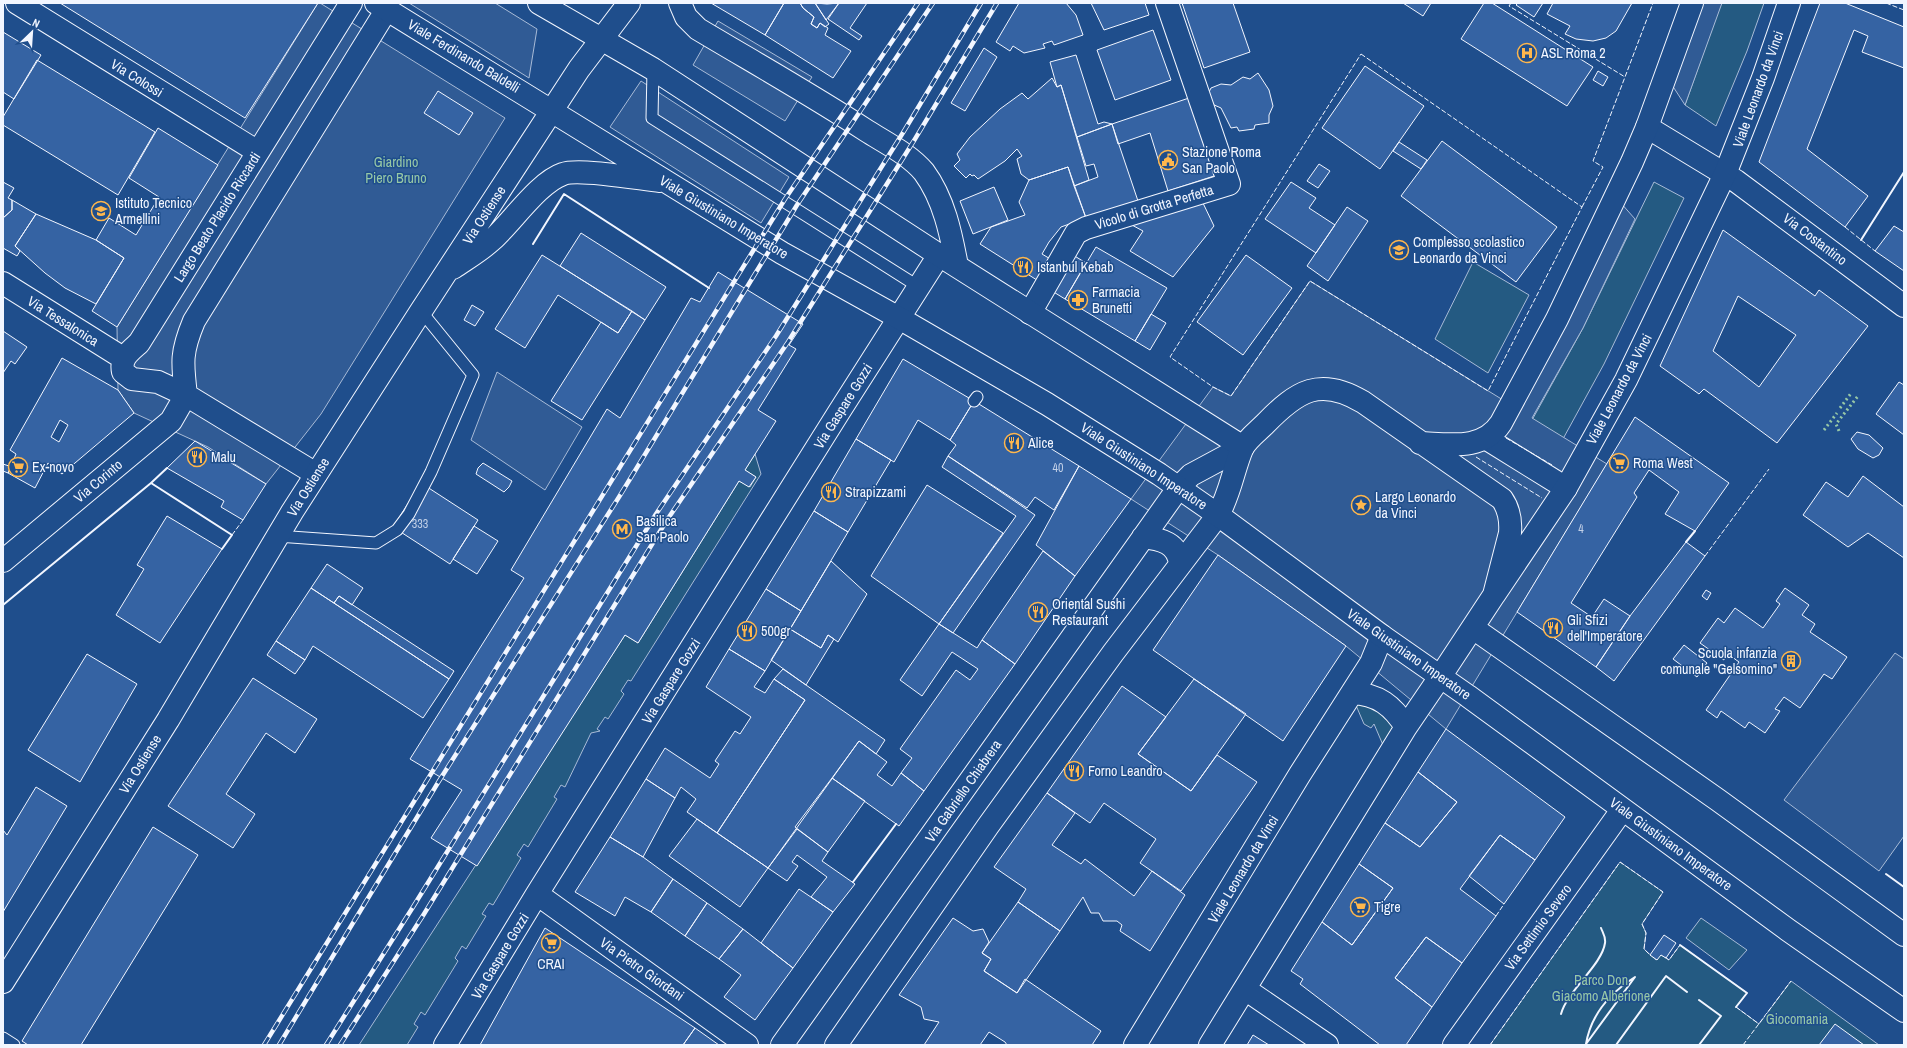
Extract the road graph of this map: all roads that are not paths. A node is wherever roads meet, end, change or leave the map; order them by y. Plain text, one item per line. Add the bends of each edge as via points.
1 (16, 3) edge
2 (351, 3) edge
3 (539, 3) edge
4 (629, 3) edge
5 (680, 3) edge
6 (1167, 3) edge
7 (1692, 3) edge
8 (1789, 3) edge
9 (382, 6) edge
10 (600, 39) junction
11 (653, 69) junction
12 (552, 110) junction
13 (1646, 127) junction
14 (258, 152) junction
15 (1725, 174) junction
16 (665, 181) junction
17 (948, 261) junction
18 (446, 272) junction
19 (3, 283) edge
20 (919, 287) junction
21 (1904, 306) edge
22 (421, 311) junction
23 (1030, 313) junction
24 (899, 318) junction
25 (123, 358) junction
26 (186, 395) junction
27 (1487, 439) junction
28 (1420, 443) junction
29 (1243, 448) junction
30 (316, 474) junction
31 (1179, 487) junction
32 (1566, 488) junction
33 (1218, 515) junction
34 (277, 536) junction
35 (1143, 537) junction
36 (3, 561) edge
37 (1180, 564) junction
38 (1494, 595) junction
39 (1473, 628) junction
40 (1382, 636) junction
41 (1440, 677) junction
42 (1352, 693) junction
43 (1406, 727) junction
44 (1622, 810) junction
45 (537, 894) junction
46 (1904, 934) edge
47 (6, 970) edge
48 (1245, 989) junction
49 (1904, 1011) edge
50 (3, 1038) edge
51 (14, 1045) edge
52 (445, 1045) edge
53 (747, 1045) edge
54 (782, 1045) edge
55 (836, 1045) edge
56 (1135, 1045) edge
57 (1210, 1045) edge
58 (1327, 1045) edge
59 (1454, 1045) edge

1 - 14 street, Via Colossi
2 - 14 street, Largo Beato Placido Riccardi
3 - 10 street
4 - 10 street, Via Ostiense
5 - 17 street via 686,17 698,30 830,107 918,166 940,202 950,235
6 - 23 street, Vicolo di Grotta Perfetta via 1229,184 1076,233
7 - 13 street
8 - 15 street, Viale Leonardo da Vinci
9 - 12 street, Viale Ferdinando Baldelli
9 - 26 street via 194,321 183,350
10 - 11 street
10 - 12 street, Via Ostiense
11 - 17 street
11 - 20 lane via 652,118
12 - 16 street, Viale Giustiniano Imperatore
12 - 18 street, Via Ostiense
13 - 15 street
13 - 27 street via 1557,319 1501,423
14 - 25 street, Largo Beato Placido Riccardi via 139,343
15 - 21 street, Via Costantino
15 - 32 street, Viale Leonardo da Vinci via 1626,380
16 - 18 street via 564,173 539,191 492,240
16 - 24 street, Viale Giustiniano Imperatore via 782,254
17 - 20 street
17 - 23 street
18 - 22 street, Via Ostiense
19 - 25 street, Via Tessalonica
20 - 24 street
22 - 30 street, Via Ostiense
22 - 34 lane via 473,375 431,472 409,514 397,530 376,543
23 - 29 street
24 - 31 street, Viale Giustiniano Imperatore via 1047,404
24 - 45 street, Via Gaspare Gozzi
25 - 26 street via 122,372 128,377 158,382
26 - 30 street
26 - 36 street, Via Corinto via 171,421
27 - 28 street via 1472,443
27 - 32 street
28 - 29 street via 1351,395 1330,389 1308,392 1283,405
28 - 38 street via 1506,504 1510,524 1509,542
29 - 31 street via 1191,475
29 - 33 street via 1226,500
30 - 34 street, Via Ostiense
31 - 33 street, Viale Giustiniano Imperatore
31 - 35 street, Via Gabriello Chiabrera
32 - 38 street, Viale Leonardo da Vinci
33 - 37 street
33 - 40 street, Viale Giustiniano Imperatore
34 - 47 street, Via Ostiense via 172,713
35 - 37 street via 1169,543 1176,550
35 - 54 street, Via Gabriello Chiabrera
37 - 55 street via 988,826
38 - 39 street
39 - 41 street
39 - 46 street via 1696,783
40 - 41 street, Viale Giustiniano Imperatore
40 - 42 street, Viale Leonardo da Vinci via 1372,663
41 - 43 street
41 - 44 street, Viale Giustiniano Imperatore
42 - 43 street via 1370,695 1385,701
42 - 56 street, Viale Leonardo da Vinci
43 - 48 street
44 - 49 street, Viale Giustiniano Imperatore
44 - 59 street, Via Settimio Severo
45 - 52 street, Via Gaspare Gozzi
45 - 53 street, Via Pietro Giordani
48 - 57 street
48 - 58 street
50 - 51 lane

